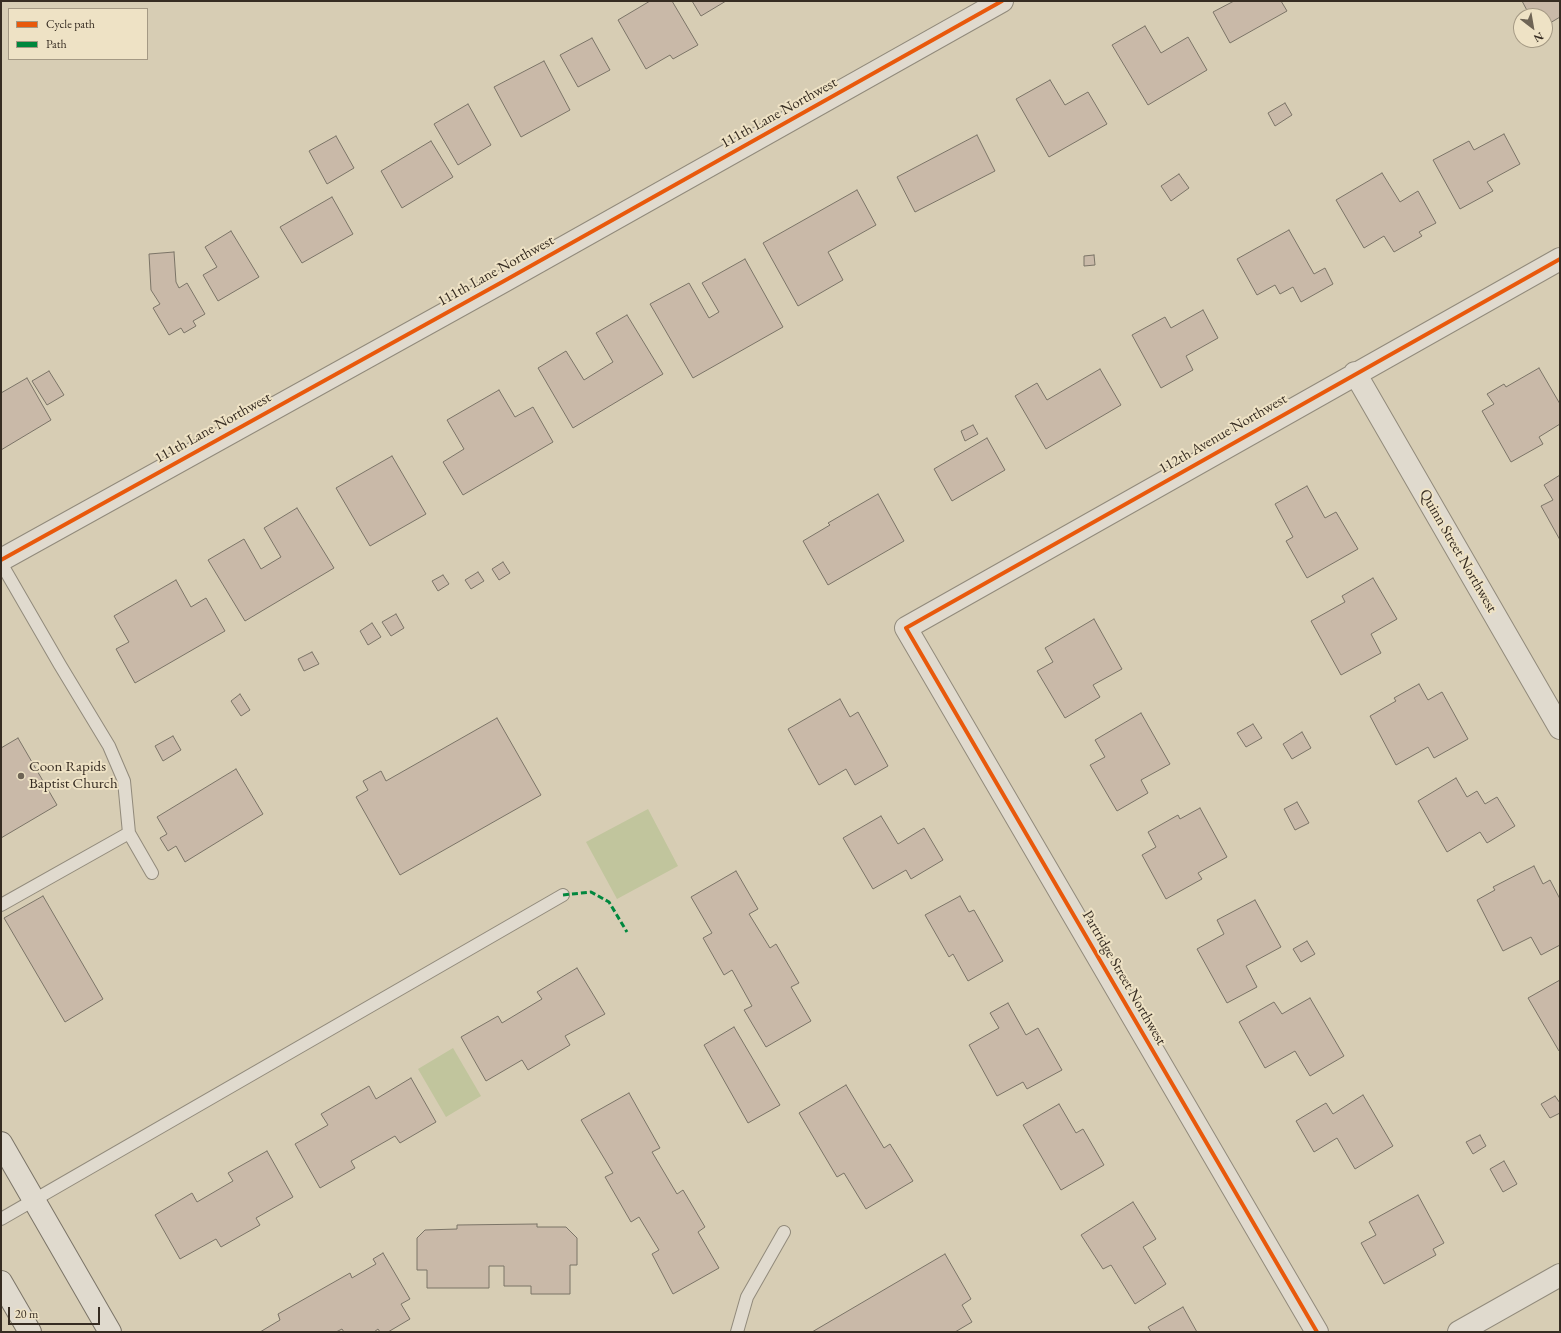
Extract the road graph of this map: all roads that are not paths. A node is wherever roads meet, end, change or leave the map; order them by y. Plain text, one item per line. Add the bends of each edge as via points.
1 (1002, 1) edge
2 (1560, 258) edge
3 (1355, 373) junction
4 (1, 560) edge
5 (1, 563) edge
6 (910, 636) joint
7 (1560, 728) edge
8 (130, 833) junction
9 (152, 873) dead end
10 (563, 895) dead end
11 (1, 905) edge
12 (1, 1143) edge
13 (34, 1200) junction
14 (1, 1219) edge
15 (784, 1232) dead end
16 (1560, 1275) edge
17 (1, 1282) edge
18 (30, 1332) edge
19 (110, 1332) edge
20 (737, 1332) edge
21 (1317, 1332) edge
22 (1459, 1332) edge

1 - 4 street, 111th Lane Northwest
2 - 3 street, 112th Avenue Northwest
3 - 6 street, 112th Avenue Northwest via 906,628
3 - 7 street, Quinn Street Northwest
5 - 8 lane via 109,746 124,781
6 - 21 street, Partridge Street Northwest
8 - 9 lane
8 - 11 lane
10 - 13 lane
12 - 13 street
13 - 14 lane
13 - 19 street
15 - 20 lane via 747,1297
16 - 22 street
17 - 18 street

